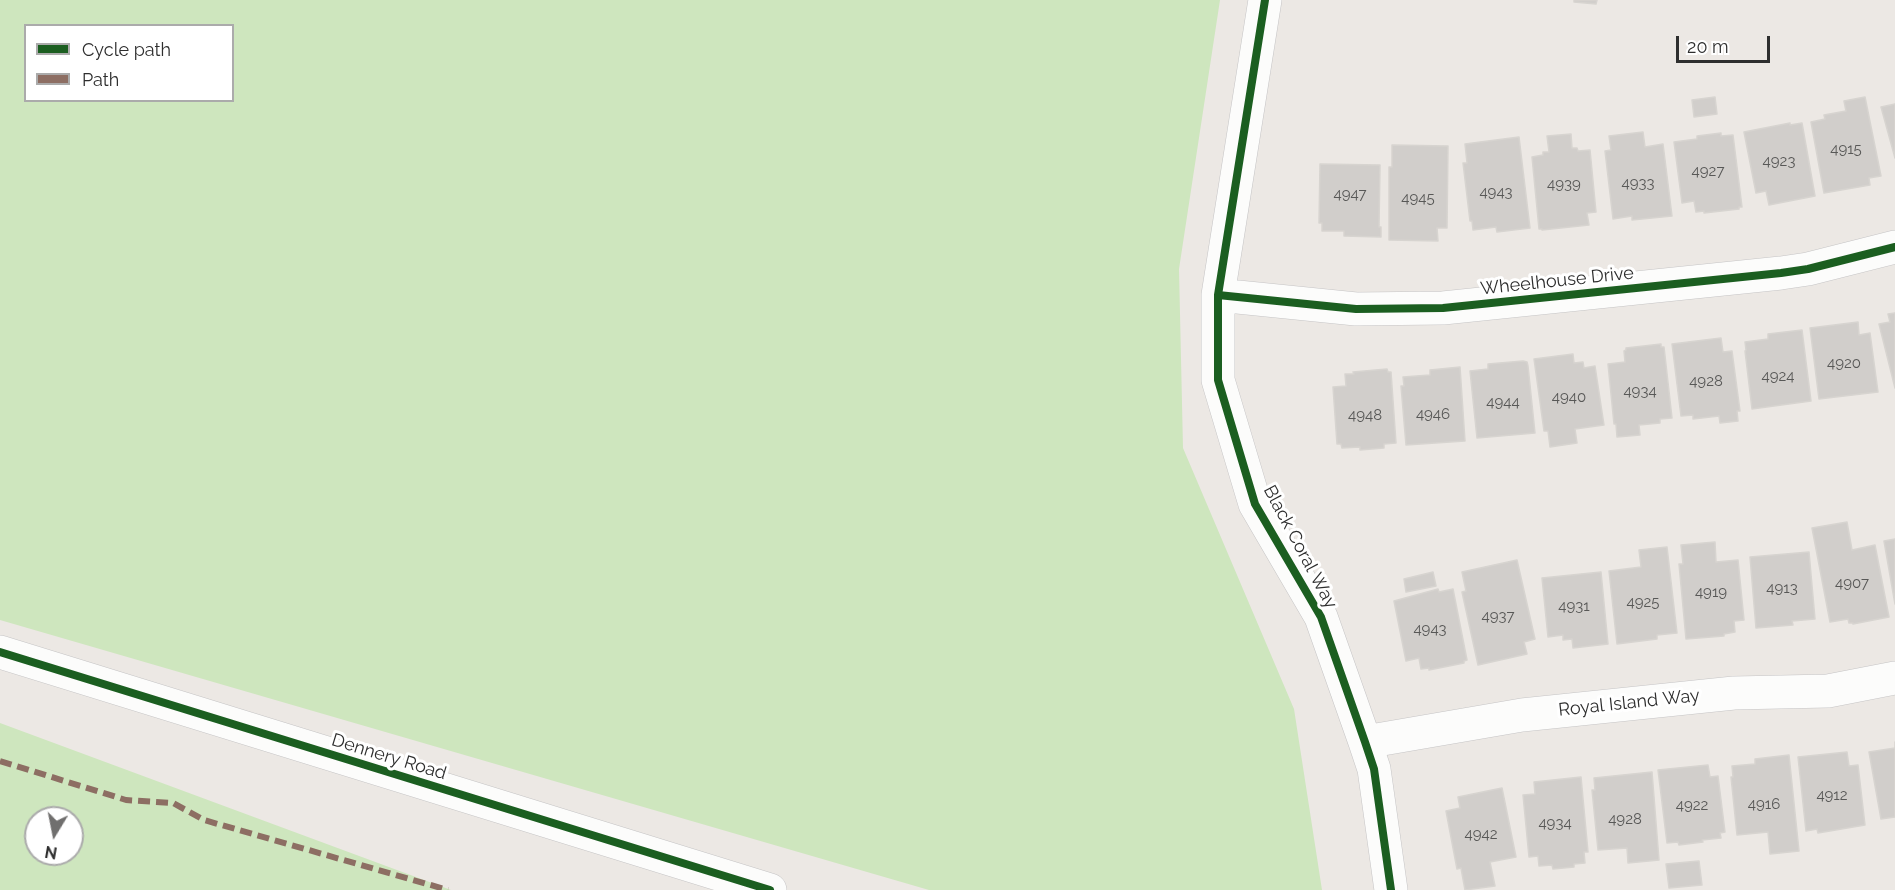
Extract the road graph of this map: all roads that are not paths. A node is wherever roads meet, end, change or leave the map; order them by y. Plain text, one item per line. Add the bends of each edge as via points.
1 (1264, 0) edge
2 (1895, 247) edge
3 (1218, 295) junction
4 (0, 652) edge
5 (1895, 678) edge
6 (1365, 742) junction
7 (770, 890) edge
8 (1390, 890) edge

1 - 3 street, Black Coral Way
2 - 3 street, Wheelhouse Drive via 1780,273 1443,308 1356,309
3 - 6 street, Black Coral Way via 1218,380 1256,504 1321,617
4 - 7 street, Dennery Road
5 - 6 street, Royal Island Way via 1828,690 1734,693 1522,715
6 - 8 street, Black Coral Way via 1374,770

